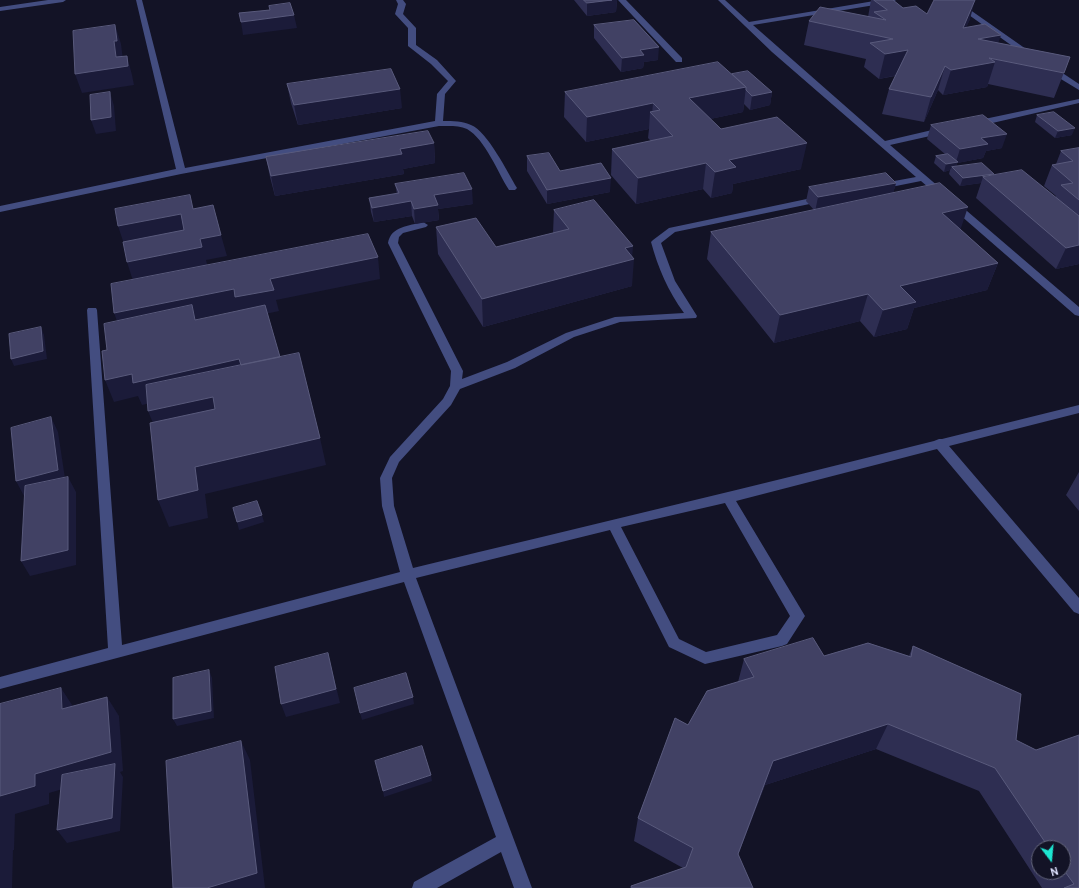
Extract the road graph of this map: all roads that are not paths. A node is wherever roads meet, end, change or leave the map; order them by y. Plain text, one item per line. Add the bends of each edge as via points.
1 (64, 0) edge
2 (139, 0) edge
3 (399, 0) edge
4 (622, 0) edge
5 (721, 0) edge
6 (893, 0) edge
7 (951, 0) edge
8 (0, 9) edge
9 (747, 24) junction
10 (679, 60) dead end
11 (1058, 74) junction
12 (1079, 76) edge
13 (1079, 88) edge
14 (1079, 101) edge
15 (439, 123) junction
16 (966, 126) edge
17 (951, 129) edge
18 (883, 144) junction
19 (181, 171) junction
20 (922, 178) junction
21 (512, 188) dead end
22 (869, 189) edge
23 (830, 197) edge
24 (0, 209) edge
25 (423, 225) dead end
26 (92, 310) dead end
27 (1079, 313) edge
28 (456, 386) junction
29 (1079, 409) edge
30 (939, 443) junction
31 (728, 498) junction
32 (613, 524) junction
33 (408, 575) junction
34 (1079, 608) edge
35 (115, 652) junction
36 (0, 684) edge
37 (506, 840) junction
38 (420, 888) edge
39 (523, 888) edge

1 - 8 street
2 - 19 street
3 - 15 street via 402,4 399,14 412,28 412,46 434,62 452,81 441,94
4 - 10 street
5 - 9 street
6 - 9 street
7 - 11 street
9 - 18 street
11 - 12 street
11 - 13 street
14 - 16 street
15 - 19 street
15 - 21 street via 470,127 478,134
17 - 18 street
18 - 20 street
19 - 24 street
20 - 22 street
20 - 27 street
23 - 28 street via 672,230 656,242 662,268 678,298 692,316 619,319 570,335 511,365
25 - 28 street via 400,231 394,236 393,243 457,371
26 - 35 street
28 - 33 street via 447,402 394,460 386,478 388,506
29 - 30 street
30 - 31 street
30 - 34 street
31 - 32 street
31 - 32 street via 798,616 782,640 705,658 674,643
32 - 33 street
33 - 35 street
33 - 37 street
35 - 36 street
37 - 38 street
37 - 39 street

